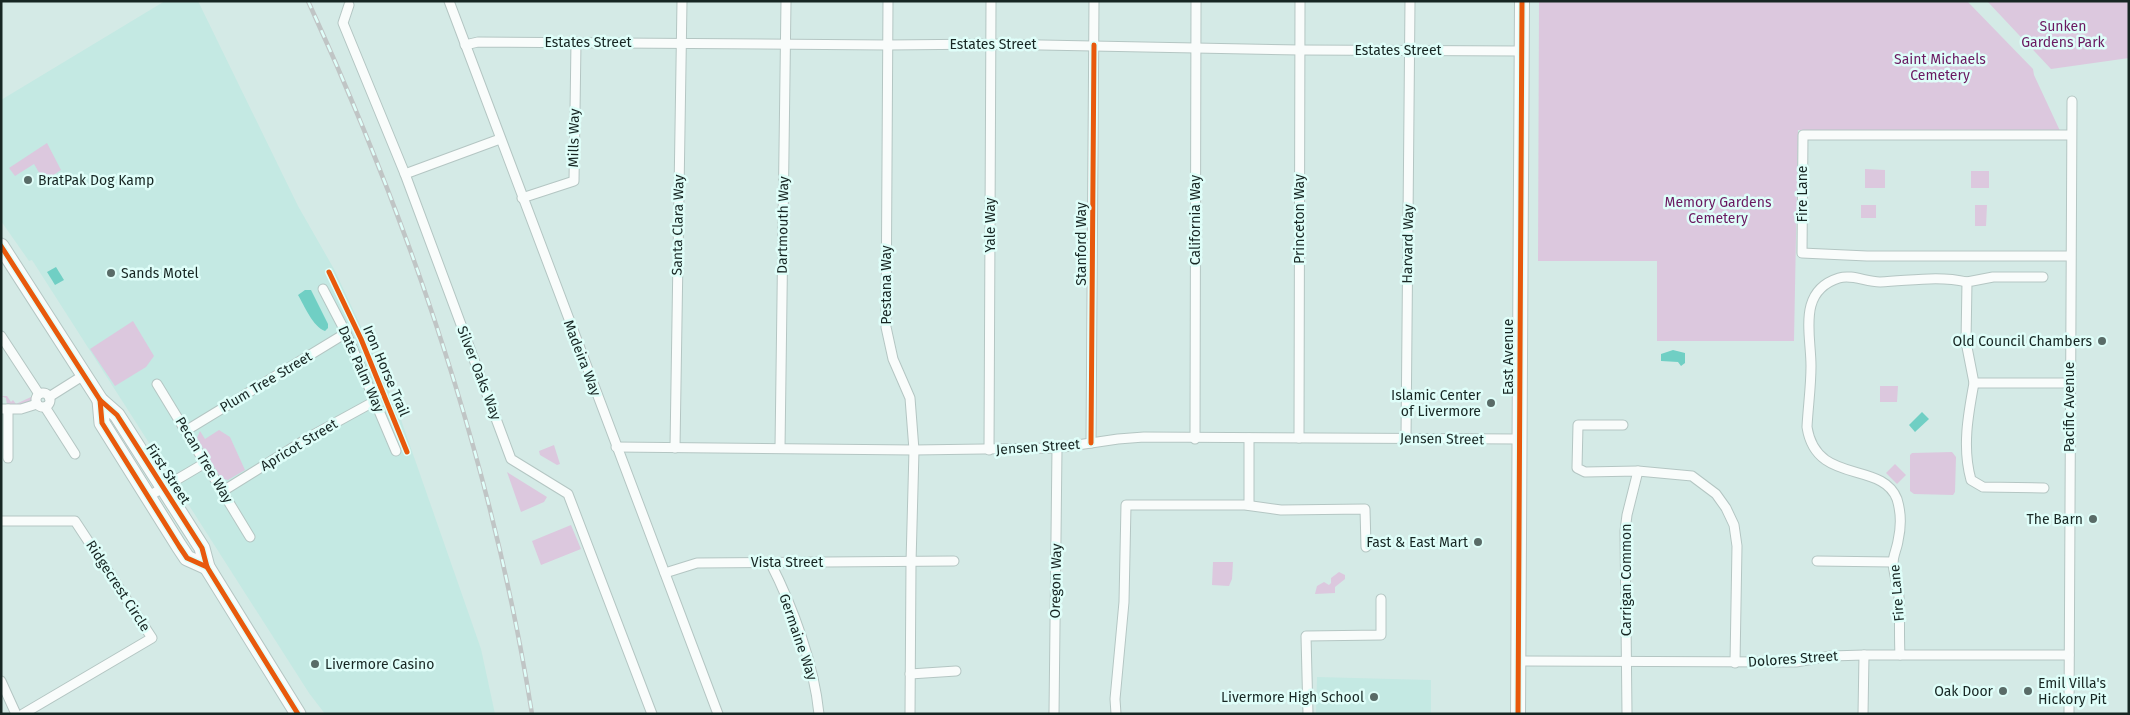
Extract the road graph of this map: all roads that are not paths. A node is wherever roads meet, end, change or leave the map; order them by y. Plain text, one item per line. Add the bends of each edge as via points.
1 (449, 1) edge
2 (682, 1) edge
3 (786, 1) edge
4 (888, 1) edge
5 (991, 1) edge
6 (1094, 1) edge
7 (1196, 1) edge
8 (1300, 1) edge
9 (1410, 1) edge
10 (1522, 1) edge
11 (349, 5) dead end
12 (576, 42) junction
13 (682, 42) junction
14 (785, 43) junction
15 (991, 44) junction
16 (465, 45) junction
17 (888, 45) junction
18 (1094, 46) junction
19 (1196, 49) junction
20 (1300, 50) junction
21 (1410, 50) junction
22 (1521, 51) junction
23 (2072, 101) dead end
24 (2071, 135) junction
25 (500, 139) junction
26 (405, 174) junction
27 (522, 198) junction
28 (1, 246) edge
29 (2070, 256) junction
30 (2043, 277) dead end
31 (1967, 282) junction
32 (323, 289) dead end
33 (346, 333) junction
34 (1, 336) edge
35 (84, 375) junction
36 (1974, 383) junction
37 (2070, 383) junction
38 (157, 384) dead end
39 (39, 394) junction
40 (49, 397) junction
41 (100, 400) junction
42 (375, 401) junction
43 (41, 405) junction
44 (5, 409) edge
45 (1623, 425) dead end
46 (187, 430) junction
47 (1248, 438) junction
48 (1299, 438) junction
49 (1406, 438) junction
50 (1195, 439) junction
51 (1519, 439) junction
52 (1091, 443) junction
53 (616, 448) junction
54 (674, 448) junction
55 (780, 448) junction
56 (1057, 448) junction
57 (914, 450) junction
58 (989, 450) junction
59 (396, 451) dead end
60 (75, 454) dead end
61 (8, 458) dead end
62 (206, 463) junction
63 (1638, 471) junction
64 (163, 487) junction
65 (2044, 488) dead end
66 (223, 491) junction
67 (149, 496) junction
68 (1249, 505) junction
69 (1, 521) edge
70 (250, 537) dead end
71 (1366, 547) dead end
72 (954, 561) dead end
73 (770, 562) junction
74 (1817, 562) dead end
75 (1893, 562) junction
76 (911, 563) junction
77 (207, 567) junction
78 (664, 573) junction
79 (1381, 599) dead end
80 (1864, 655) junction
81 (1900, 655) junction
82 (2068, 655) junction
83 (1518, 661) junction
84 (1626, 661) junction
85 (1735, 662) junction
86 (956, 671) dead end
87 (910, 674) junction
88 (1, 681) edge
89 (16, 714) edge
90 (23, 714) edge
91 (298, 714) edge
92 (652, 714) edge
93 (718, 714) edge
94 (820, 714) edge
95 (910, 714) edge
96 (1054, 714) edge
97 (1116, 714) edge
98 (1308, 714) edge
99 (1518, 714) edge
100 (1626, 714) edge
101 (1864, 714) edge
102 (2069, 714) edge

1 - 16 street, Madeira Way
2 - 13 street, Santa Clara Way
3 - 14 street, Dartmouth Way
4 - 17 street, Pestana Way
5 - 15 street, Yale Way
6 - 18 street, Stanford Way
7 - 19 street, California Way
8 - 20 street, Princeton Way
9 - 21 street, Harvard Way
10 - 22 main road, East Avenue
11 - 26 street, Silver Oaks Way via 343,22
12 - 13 street, Estates Street
12 - 16 street, Estates Street via 478,42
12 - 27 street, Mills Way via 574,180
13 - 14 street, Estates Street
13 - 54 street, Santa Clara Way
14 - 17 street, Estates Street
14 - 55 street, Dartmouth Way
15 - 17 street, Estates Street
15 - 18 street, Estates Street
15 - 58 street, Yale Way
16 - 25 street, Madeira Way
17 - 57 street, Pestana Way via 886,327 893,360 910,398
18 - 19 street, Estates Street
18 - 52 street, Stanford Way
19 - 20 street, Estates Street
19 - 50 street, California Way
20 - 21 street, Estates Street
20 - 48 street, Princeton Way
21 - 22 street, Estates Street
21 - 49 street, Harvard Way
22 - 51 main road, East Avenue
23 - 24 street, Pacific Avenue
24 - 29 street, Pacific Avenue
24 - 29 street, Fire Lane via 1803,135 1802,254
25 - 26 street
25 - 27 street, Madeira Way
26 - 92 street, Silver Oaks Way via 511,459 568,494
27 - 53 street, Madeira Way
28 - 35 main road, First Street
29 - 37 street, Pacific Avenue
30 - 31 street, Fire Lane via 1993,277
31 - 36 street via 1966,342
31 - 75 street, Fire Lane via 1924,278 1876,282 1854,277 1840,278 1822,286 1813,298 1808,316 1811,354 1809,438 1822,458 1831,464 1884,483 1891,490 1897,499 1900,516
32 - 33 street, Date Palm Way
33 - 42 street, Date Palm Way
33 - 46 street, Plum Tree Street
34 - 39 street
35 - 40 street
35 - 41 main road, First Street
36 - 37 street
36 - 65 street via 1968,415 1966,462 1971,480 1983,487
37 - 82 street, Pacific Avenue
38 - 46 street, Pecan Tree Way
39 - 40 street
39 - 43 street via 35,400
40 - 43 street via 49,402
41 - 64 main road, First Street via 117,415
41 - 67 main road, First Street via 102,423
42 - 59 street, Date Palm Way
42 - 66 street, Apricot Street
43 - 44 street
43 - 60 street
44 - 61 street
45 - 63 street via 1578,426 1577,468 1585,472
46 - 62 street, Pecan Tree Way
47 - 48 street, Jensen Street
47 - 50 street, Jensen Street
47 - 68 street
48 - 49 street, Jensen Street
49 - 51 street, Jensen Street
50 - 52 street, Jensen Street via 1144,438
51 - 83 main road, East Avenue
52 - 56 street, Jensen Street
53 - 54 street, Jensen Street
53 - 78 street, Madeira Way
54 - 55 street, Jensen Street
55 - 57 street, Jensen Street
56 - 58 street, Jensen Street
56 - 96 street, Oregon Way
57 - 58 street, Jensen Street
57 - 76 street, Pestana Way
62 - 64 street
62 - 66 street, Pecan Tree Way
63 - 84 street, Carrigan Common via 1625,531
63 - 85 street via 1692,476 1716,494 1726,508 1734,525 1737,546
64 - 67 street
64 - 77 main road, First Street via 202,548
66 - 70 street, Pecan Tree Way
67 - 77 main road, First Street via 187,558
68 - 71 street via 1281,510 1365,509
68 - 97 street via 1126,505 1124,602
69 - 90 street, Ridgecrest Circle via 75,521 152,638
72 - 76 street, Vista Street
73 - 76 street, Vista Street
73 - 78 street, Vista Street via 697,563
73 - 94 street, Germaine Way via 812,668
74 - 75 street
75 - 81 street, Fire Lane
76 - 87 street, Pestana Way
77 - 91 main road, First Street
78 - 93 street, Madeira Way
79 - 98 street via 1381,635 1306,636
80 - 81 street, Dolores Street
80 - 85 street, Dolores Street via 1796,662
80 - 101 street
81 - 82 street, Dolores Street
82 - 102 street, Pacific Avenue
83 - 84 street, Dolores Street
83 - 99 main road, East Avenue
84 - 85 street, Dolores Street
84 - 100 street, Carrigan Common
86 - 87 street
87 - 95 street, Pestana Way
88 - 89 street

